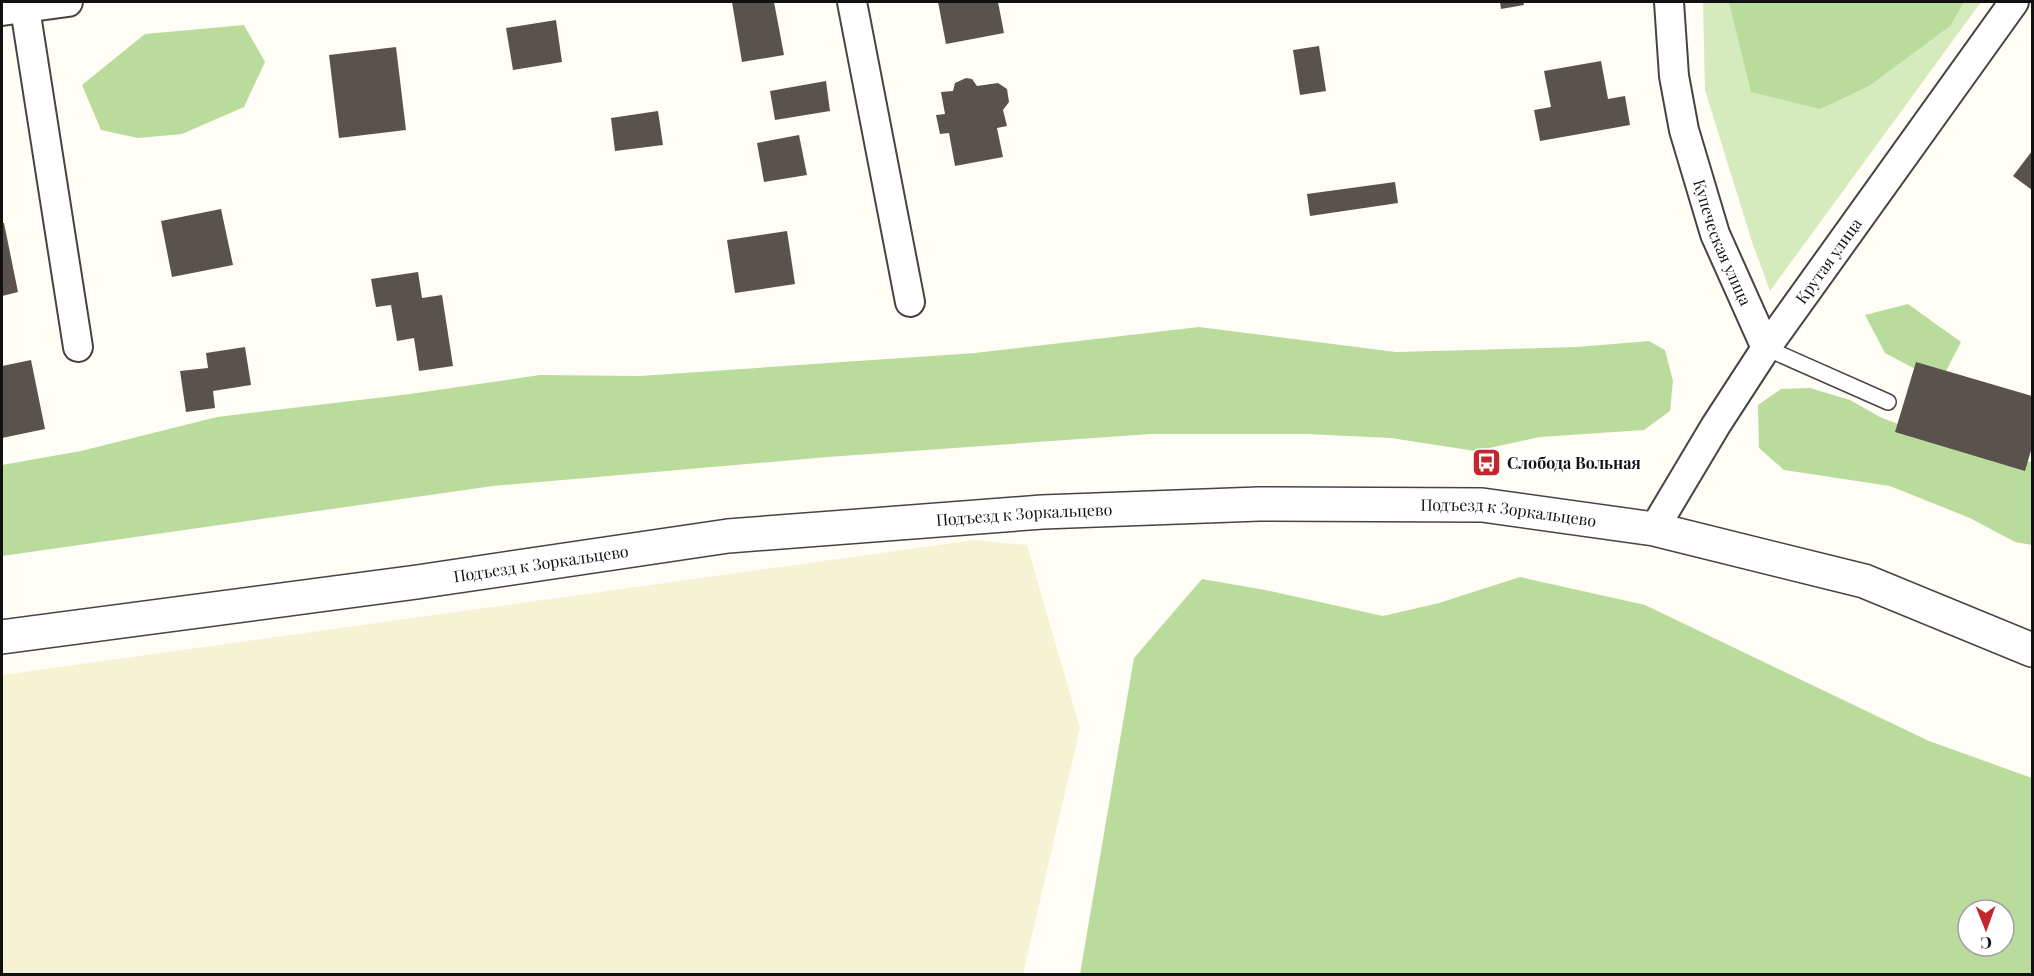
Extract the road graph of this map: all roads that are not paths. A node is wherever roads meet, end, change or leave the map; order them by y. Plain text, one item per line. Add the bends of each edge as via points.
1 (68, 2) edge
2 (852, 2) edge
3 (1669, 2) edge
4 (2014, 2) edge
5 (17, 7) edge
6 (910, 302) dead end
7 (78, 347) dead end
8 (1766, 348) junction
9 (1888, 402) dead end
10 (1654, 530) junction
11 (2, 637) edge
12 (2032, 650) edge

1 - 5 street
2 - 6 street
3 - 8 street, Купеческая улица via 1674,76 1684,130 1715,234
4 - 8 street, Крутая улица
5 - 7 street
8 - 9 lane
8 - 10 street, Крутая улица
10 - 11 street, Подъезд к Зоркальцево via 1482,505 1259,504 1042,512 728,536
10 - 12 street, Подъезд к Зоркальцево via 1864,581

